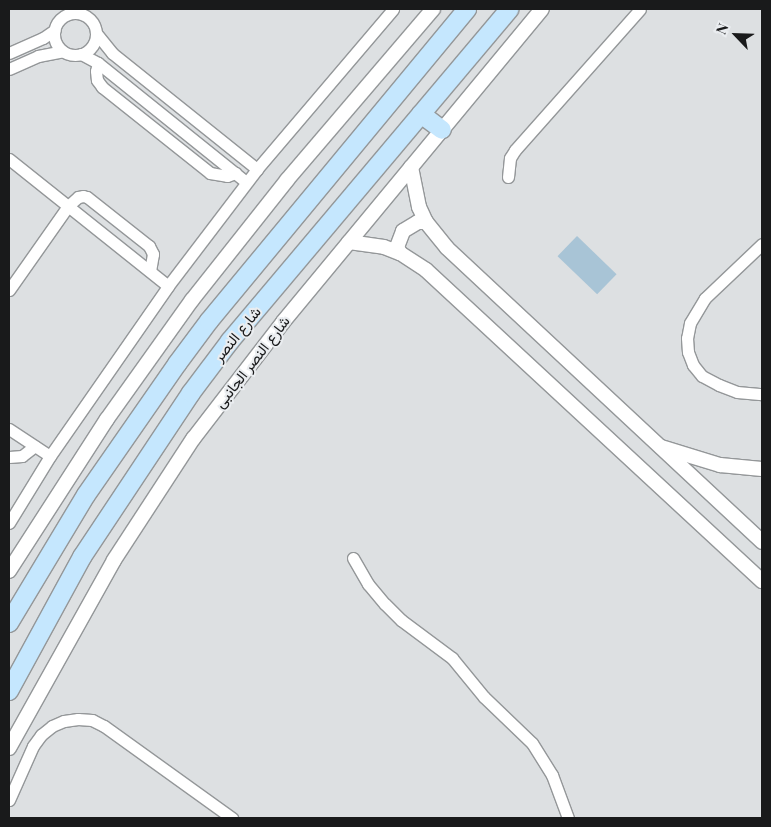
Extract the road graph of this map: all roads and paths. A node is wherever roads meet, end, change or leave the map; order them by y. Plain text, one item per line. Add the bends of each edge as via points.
1 (393, 9) edge
2 (433, 9) edge
3 (467, 9) edge
4 (510, 9) edge
5 (542, 9) edge
6 (640, 9) edge
7 (65, 13) edge
8 (87, 13) edge
9 (55, 30) junction
10 (96, 33) junction
11 (62, 51) junction
12 (9, 53) edge
13 (81, 54) junction
14 (98, 63) junction
15 (9, 69) edge
16 (421, 114) junction
17 (442, 130) junction
18 (217, 137) junction
19 (206, 150) junction
20 (9, 158) edge
21 (411, 167) junction
22 (257, 168) junction
23 (235, 173) junction
24 (508, 177) dead end
25 (246, 182) junction
26 (68, 206) junction
27 (426, 222) junction
28 (349, 242) junction
29 (762, 244) edge
30 (400, 253) junction
31 (150, 271) junction
32 (168, 286) junction
33 (9, 290) edge
34 (762, 394) edge
35 (9, 429) edge
36 (656, 445) junction
37 (35, 446) junction
38 (50, 456) junction
39 (9, 457) edge
40 (762, 469) edge
41 (9, 524) edge
42 (762, 542) edge
43 (353, 558) dead end
44 (9, 571) edge
45 (762, 581) edge
46 (9, 623) edge
47 (9, 691) edge
48 (9, 748) edge
49 (9, 800) edge
50 (232, 818) edge
51 (568, 818) edge

1 - 22 street
2 - 44 street via 287,180 192,300 107,419
3 - 46 main road, شارع النصر via 209,321 86,495
4 - 16 main road, شارع النصر
5 - 17 street, شارع النصر الجانبى
6 - 24 street via 515,150 510,158
7 - 8 street
7 - 9 street
8 - 10 street
9 - 11 street via 56,42
9 - 12 street
10 - 13 street via 94,44
10 - 18 street via 112,53
11 - 13 street
11 - 15 street via 38,56
13 - 14 street
14 - 19 street
14 - 23 street via 96,71 102,87 210,173 227,176
16 - 17 main road
16 - 47 main road, شارع النصر via 230,341 191,393 82,557
17 - 21 street, شارع النصر الجانبى
18 - 19 street
18 - 22 street
19 - 23 street
20 - 26 street
21 - 27 street via 419,207
21 - 28 street, شارع النصر الجانبى
22 - 25 street
23 - 25 street
25 - 32 street
26 - 31 street
26 - 31 street via 78,197 87,197 134,234 152,250
26 - 33 street
27 - 30 street via 418,222 403,231 397,247
27 - 36 street via 447,248
28 - 30 street
28 - 48 street, شارع النصر الجانبى via 246,368 165,480 90,600
29 - 34 street via 705,298 690,323 688,338 688,352 702,376 737,392
30 - 45 street via 426,270
31 - 32 street
32 - 38 street
35 - 37 street
36 - 40 street via 720,465
36 - 42 street
37 - 38 street
37 - 39 street via 22,456
38 - 41 street
43 - 51 street via 368,584 385,604 452,658 484,697 532,744 552,775
49 - 50 street via 41,734 52,726 78,719 92,720

